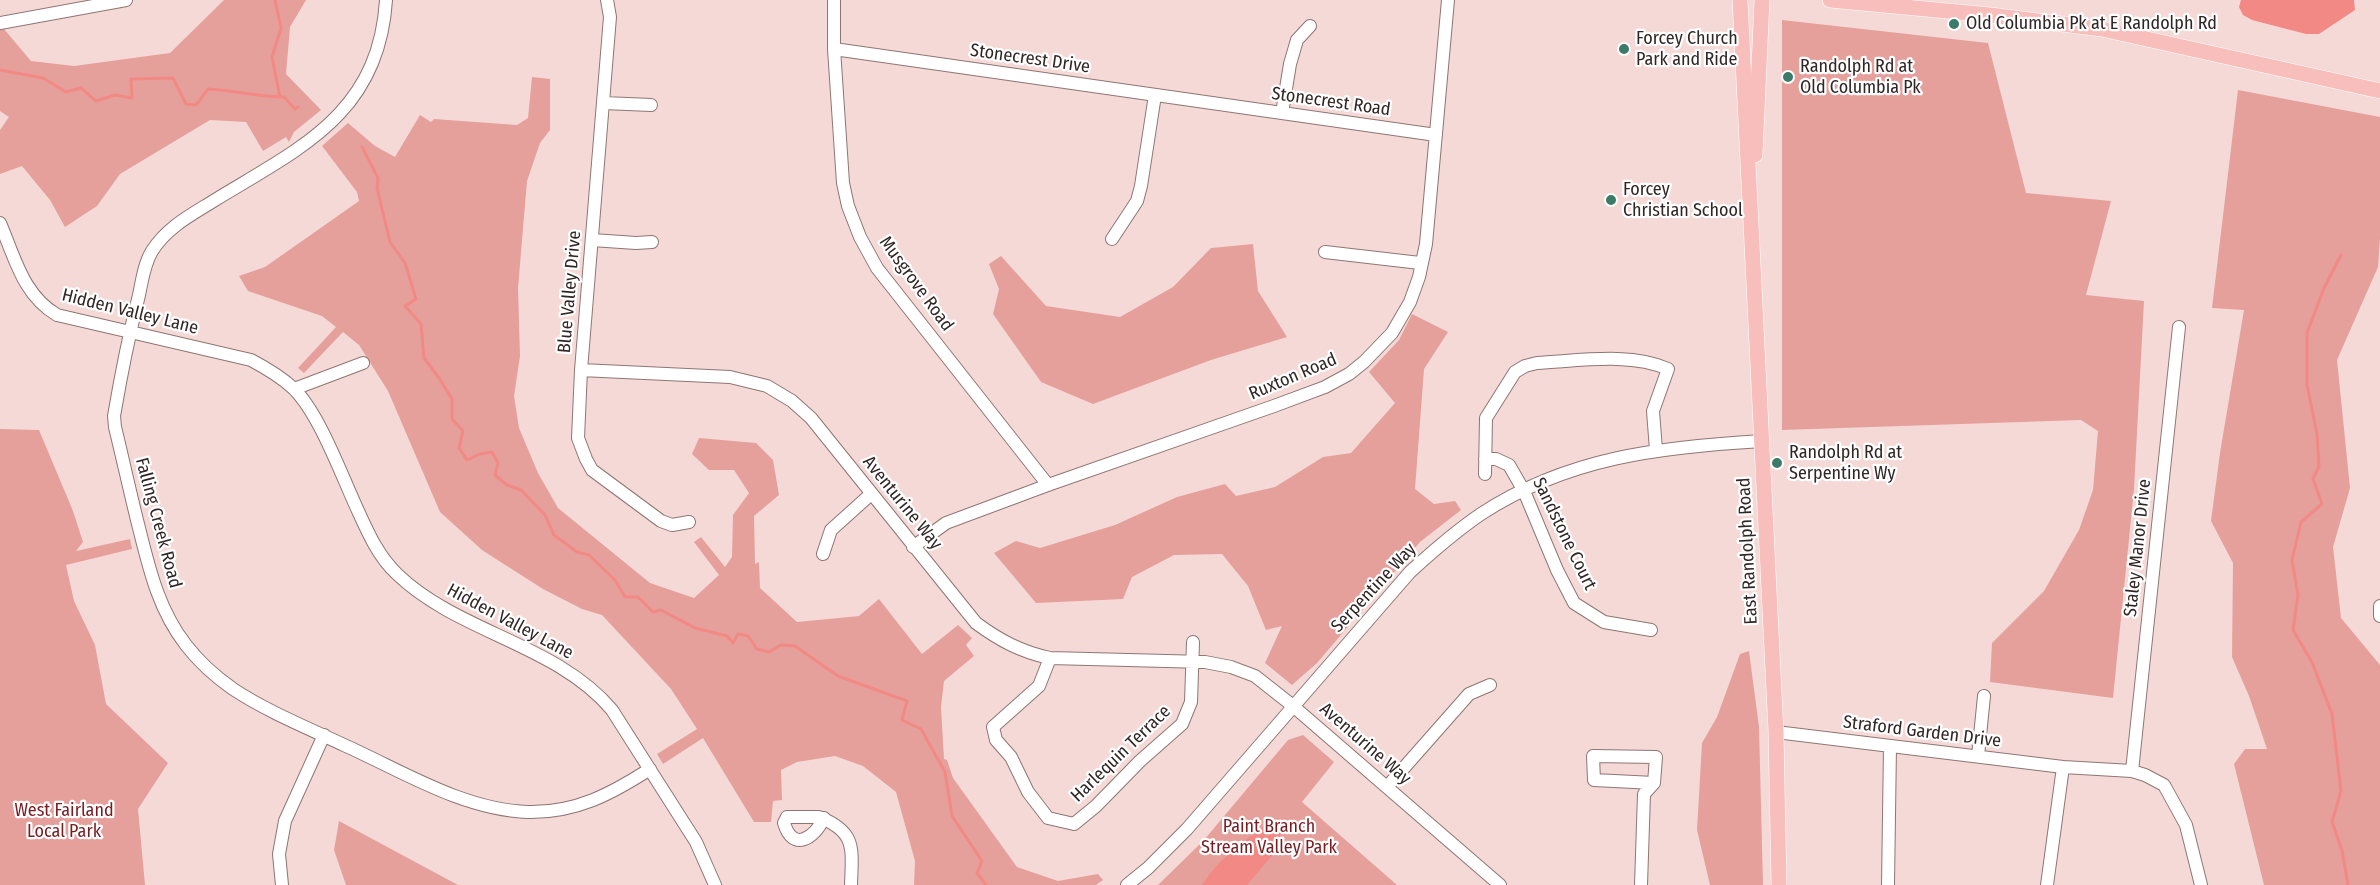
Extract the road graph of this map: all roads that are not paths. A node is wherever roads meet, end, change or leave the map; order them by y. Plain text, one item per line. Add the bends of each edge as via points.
1 (126, 0) edge
2 (386, 0) edge
3 (607, 0) edge
4 (834, 0) edge
5 (1448, 0) edge
6 (1740, 0) edge
7 (1762, 0) edge
8 (1830, 0) edge
9 (0, 23) edge
10 (1310, 26) dead end
11 (834, 49) junction
12 (2380, 91) edge
13 (1155, 95) junction
14 (604, 103) junction
15 (1221, 103) joint
16 (651, 105) dead end
17 (1282, 113) junction
18 (1436, 135) junction
19 (1750, 215) junction
20 (0, 223) edge
21 (1113, 238) dead end
22 (592, 240) junction
23 (652, 242) dead end
24 (1325, 252) dead end
25 (1420, 263) junction
26 (2179, 327) dead end
27 (130, 332) junction
28 (363, 363) dead end
29 (581, 370) junction
30 (294, 389) junction
31 (1762, 441) junction
32 (1656, 450) junction
33 (1485, 459) junction
34 (1485, 474) dead end
35 (1048, 485) junction
36 (1524, 491) junction
37 (871, 494) junction
38 (689, 522) dead end
39 (913, 547) junction
40 (823, 554) dead end
41 (2380, 606) edge
42 (2380, 616) edge
43 (1651, 630) dead end
44 (1193, 642) dead end
45 (1050, 658) junction
46 (1191, 662) junction
47 (1490, 685) dead end
48 (1984, 696) dead end
49 (1293, 705) junction
50 (1776, 732) junction
51 (324, 735) junction
52 (1890, 746) junction
53 (1978, 756) junction
54 (2063, 767) junction
55 (650, 769) junction
56 (2132, 771) junction
57 (1654, 783) junction
58 (1387, 788) junction
59 (824, 818) dead end
60 (282, 885) edge
61 (715, 885) edge
62 (851, 885) edge
63 (1127, 885) edge
64 (1500, 885) edge
65 (1641, 885) edge
66 (1779, 885) edge
67 (1888, 885) edge
68 (2047, 885) edge
69 (2201, 885) edge

1 - 9 street
2 - 27 street, Falling Creek Road via 385,22 372,64 341,114 300,148 172,227 151,252
3 - 14 street, Blue Valley Drive via 610,17
4 - 11 street, Musgrove Road
5 - 18 street, Ruxton Road
6 - 19 main road, East Randolph Road
7 - 19 main road, East Randolph Road
8 - 12 main road via 2102,29
10 - 17 street via 1297,40
11 - 13 street, Stonecrest Drive
11 - 35 street, Musgrove Road via 843,183 860,237 878,268
13 - 15 street, Stonecrest Drive
13 - 21 street via 1137,201
14 - 16 street
14 - 22 street, Blue Valley Drive
15 - 17 street, Stonecrest Road
17 - 18 street, Stonecrest Road
18 - 25 street, Ruxton Road via 1426,244
19 - 31 main road, East Randolph Road
20 - 27 street, Hidden Valley Lane via 28,290 45,308 74,320
22 - 23 street
22 - 29 street, Blue Valley Drive
24 - 25 street
25 - 35 street, Ruxton Road via 1410,302 1392,333 1349,374 1248,416
26 - 56 street, Staley Manor Drive
27 - 30 street, Hidden Valley Lane via 251,360
27 - 51 street, Falling Creek Road via 115,427 153,585 167,616 186,645 233,689
28 - 30 street
29 - 37 street, Aventurine Way via 730,377 767,386 811,418
29 - 38 street, Blue Valley Drive via 578,438 592,470 661,521 672,525
30 - 55 street, Hidden Valley Lane via 311,410 374,545 396,573 426,598 558,667 597,692
31 - 32 street, Serpentine Way
31 - 50 main road, East Randolph Road
32 - 33 street via 1653,411 1668,369 1634,359 1537,363 1515,372 1486,418
32 - 36 street, Serpentine Way via 1567,472
33 - 34 street
33 - 36 street, Sandstone Court via 1509,465
35 - 39 street, Ruxton Road via 946,523
36 - 43 street, Sandstone Court via 1574,603 1604,622
36 - 49 street, Serpentine Way via 1482,513 1410,572
37 - 39 street, Aventurine Way
37 - 40 street via 831,530
39 - 45 street, Aventurine Way via 976,623 1000,641
41 - 42 street
44 - 46 street
45 - 46 street, Aventurine Way
45 - 46 street, Harlequin Terrace via 1039,686 993,727 996,740 1011,757 1028,792 1048,818 1074,824 1182,724 1191,702
46 - 49 street, Aventurine Way via 1231,667 1255,676
47 - 58 street via 1469,694
48 - 53 street
49 - 58 street, Aventurine Way
49 - 63 street, Serpentine Way via 1187,829
50 - 52 street, Straford Garden Drive
50 - 66 main road, East Randolph Road
51 - 55 street, Falling Creek Road via 453,796 487,807 529,812 576,807 610,794
51 - 60 street via 285,820 279,854
52 - 53 street, Straford Garden Drive
52 - 67 street
53 - 54 street, Straford Garden Drive
54 - 56 street, Straford Garden Drive
54 - 68 street
55 - 61 street, Hidden Valley Lane via 696,842
56 - 69 street, Straford Garden Drive via 2164,785 2186,825
57 - 57 street via 1656,757 1593,756 1594,780
57 - 65 street via 1644,794
58 - 64 street, Aventurine Way
59 - 62 street via 849,837

